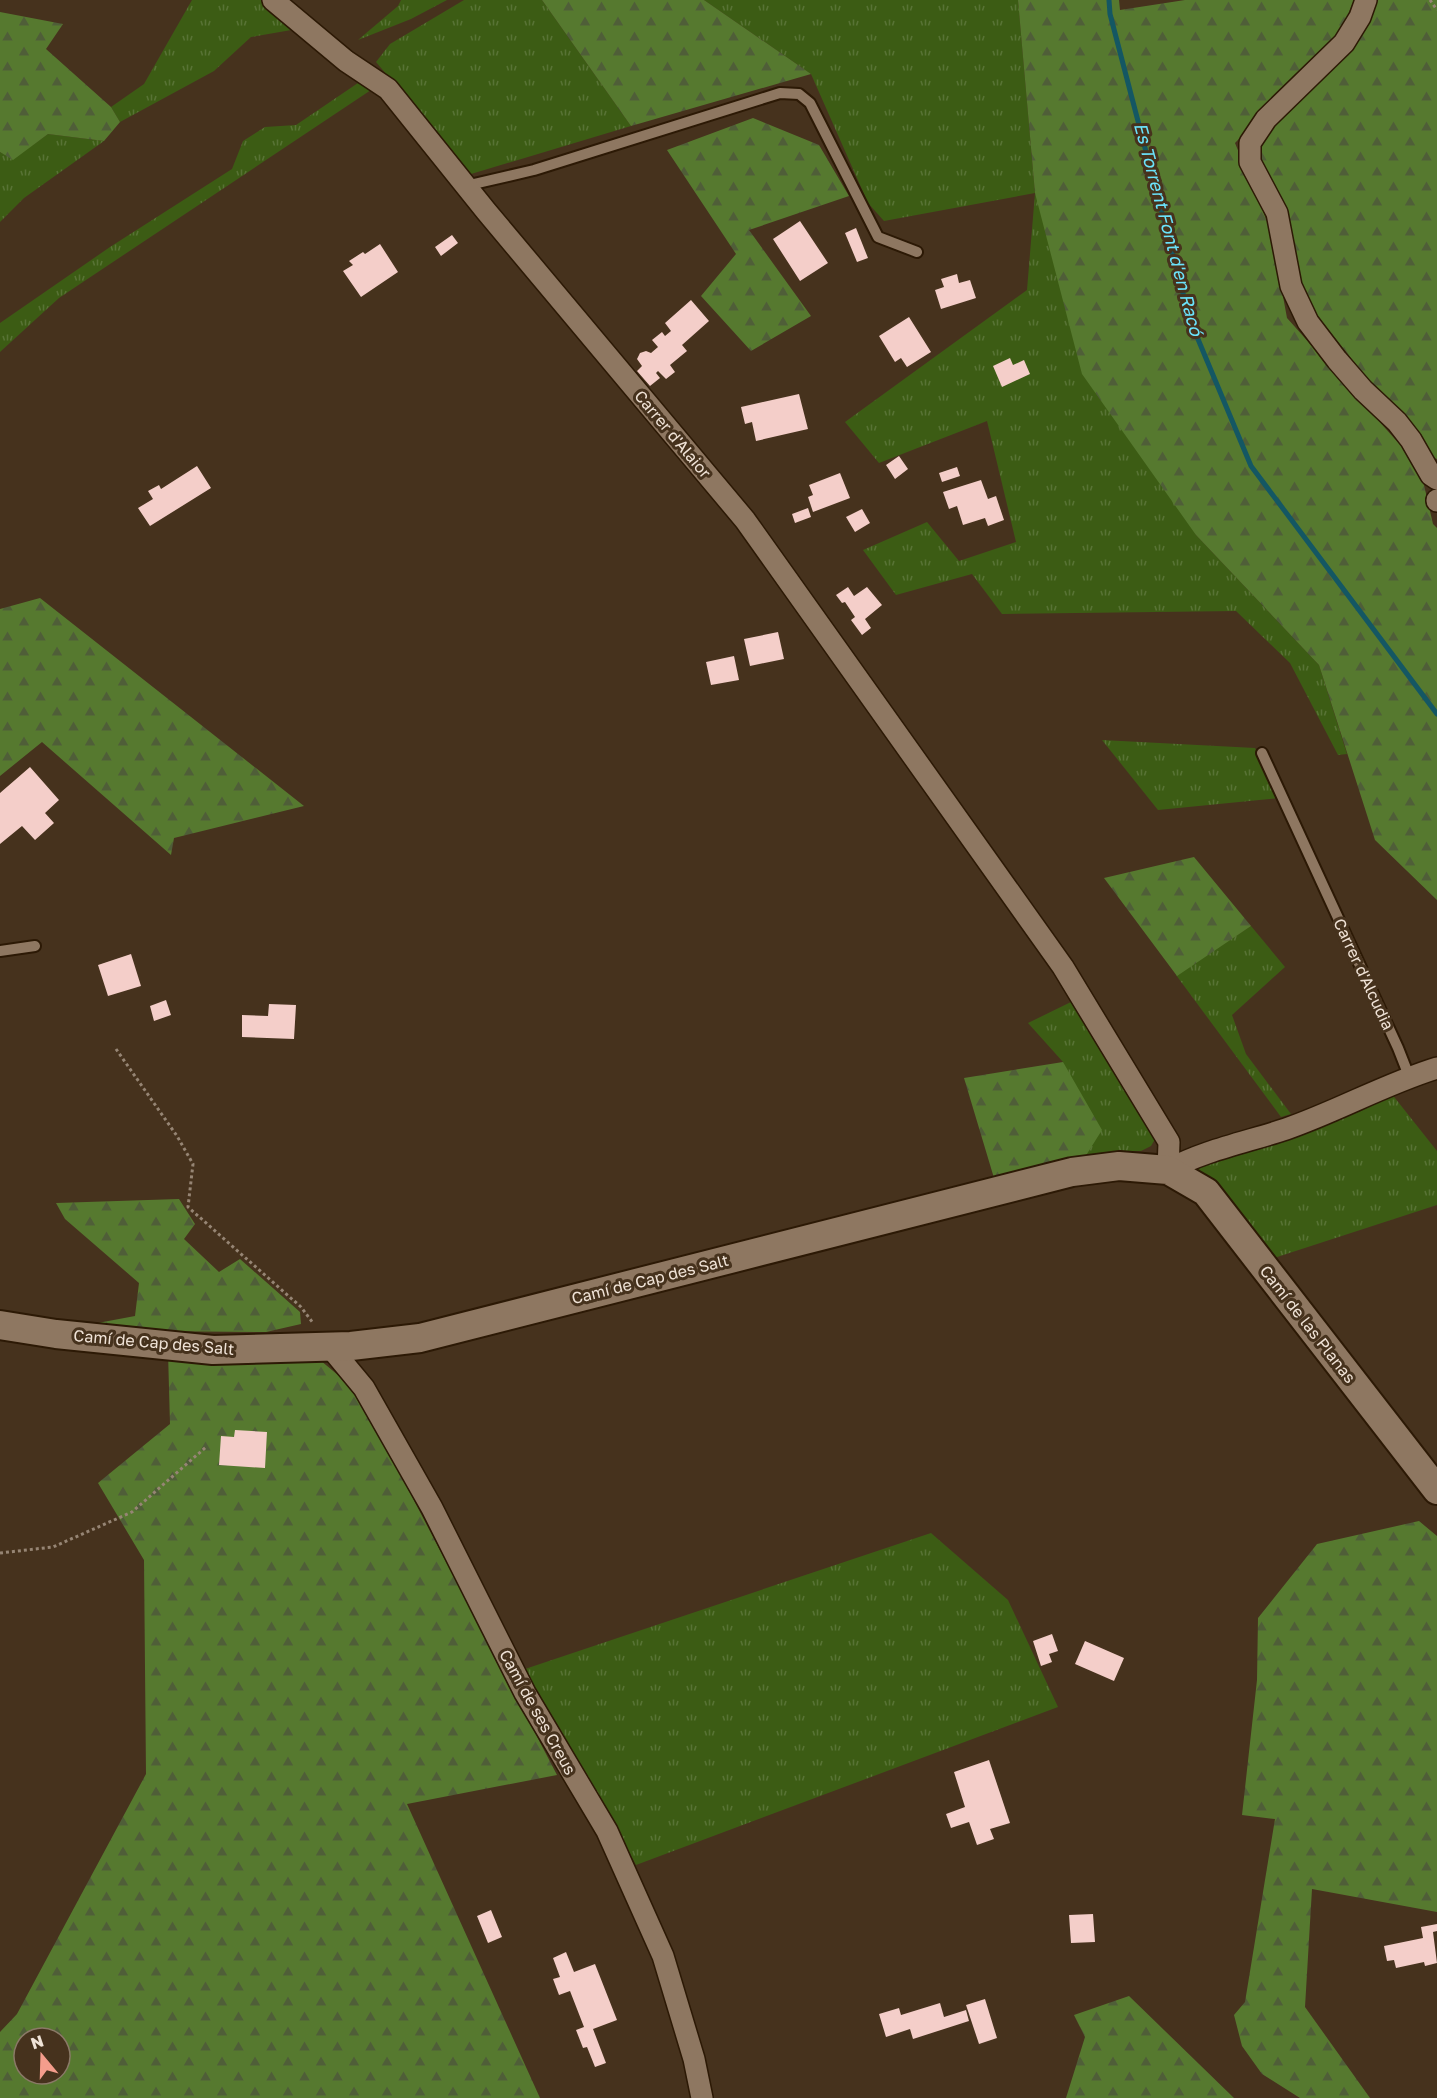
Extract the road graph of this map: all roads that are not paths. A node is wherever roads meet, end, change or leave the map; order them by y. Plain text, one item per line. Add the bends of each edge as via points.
1 (273, 0) edge
2 (1366, 0) edge
3 (465, 186) junction
4 (917, 252) dead end
5 (1437, 479) edge
6 (1262, 753) dead end
7 (35, 946) dead end
8 (0, 951) edge
9 (1437, 1068) edge
10 (1409, 1076) junction
11 (1168, 1170) junction
12 (0, 1325) edge
13 (330, 1347) junction
14 (1437, 1490) edge
15 (702, 2098) edge

1 - 3 street, Carrer d'Alaior via 346,61 388,89
2 - 5 street via 1344,43 1266,119 1250,143 1250,162 1277,213 1291,286 1308,322 1363,390 1397,422
3 - 4 lane via 534,170 780,93 799,94 810,103 878,237
3 - 11 street, Carrer d'Alaior via 745,520 1063,967 1169,1142
6 - 10 lane, Carrer d'Alcudia
7 - 8 lane
9 - 10 street
10 - 11 street via 1288,1128 1188,1159
11 - 13 street, Camí de Cap des Salt via 1119,1166 1072,1172 420,1338
11 - 14 street, Camí de las Planas via 1206,1192
12 - 13 street, Camí de Cap des Salt via 213,1350
13 - 15 street, Camí de ses Creus via 364,1388 432,1508 525,1694 607,1831 663,1956

